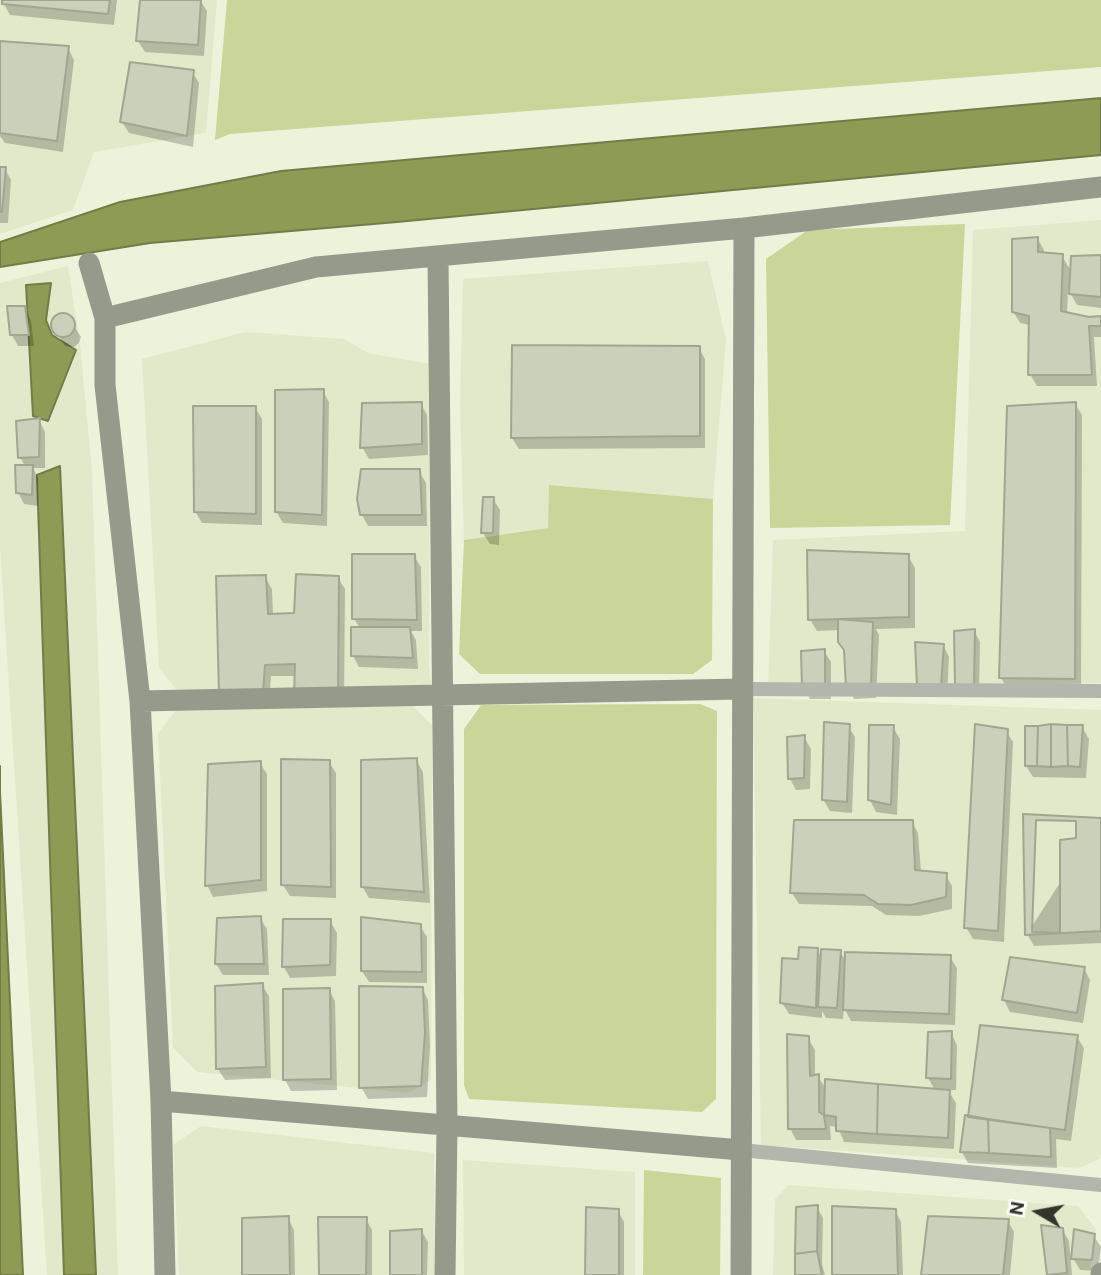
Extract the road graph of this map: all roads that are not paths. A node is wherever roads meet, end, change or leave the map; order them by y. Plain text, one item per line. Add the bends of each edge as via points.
1 (1101, 187) edge
2 (744, 228) junction
3 (438, 256) junction
4 (89, 263) dead end
5 (106, 317) junction
6 (742, 689) junction
7 (1101, 691) edge
8 (442, 693) junction
9 (140, 701) junction
10 (161, 1101) junction
11 (447, 1125) junction
12 (741, 1150) junction
13 (1101, 1185) edge
14 (166, 1275) edge
15 (445, 1275) edge
16 (741, 1275) edge

1 - 2 street
2 - 3 street
2 - 6 street
3 - 5 street via 316,267
3 - 8 street
4 - 5 street
5 - 9 street via 105,384
6 - 7 street
6 - 8 street
6 - 12 street
8 - 9 street
8 - 11 street
9 - 10 street
10 - 11 street
10 - 14 street
11 - 12 street
11 - 15 street
12 - 13 street
12 - 16 street

